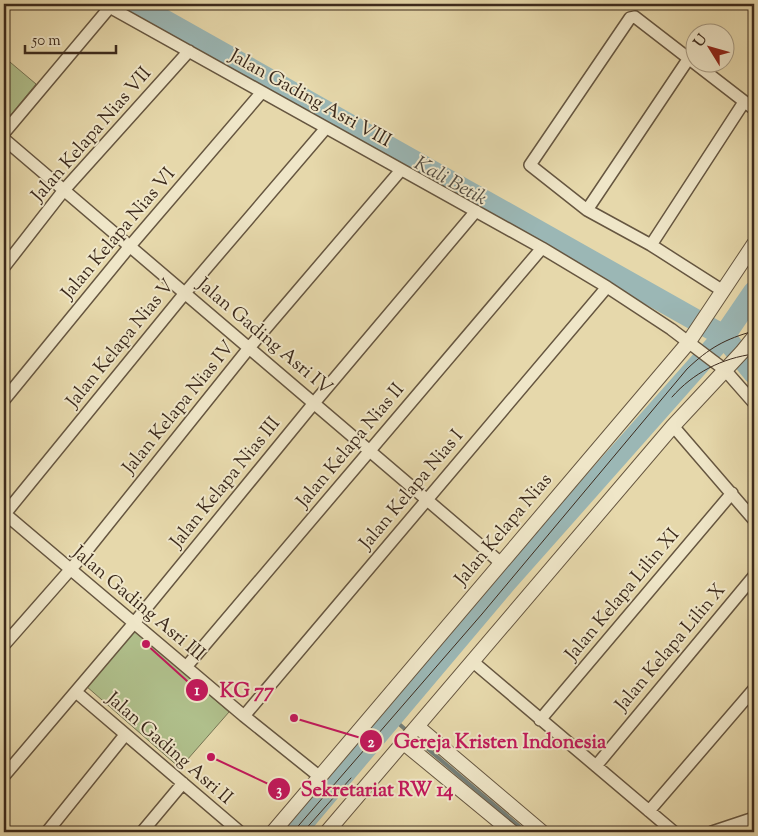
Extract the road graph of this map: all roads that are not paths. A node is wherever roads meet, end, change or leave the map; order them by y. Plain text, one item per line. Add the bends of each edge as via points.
1 (107, 6) edge
2 (189, 51) junction
3 (686, 56) edge
4 (686, 62) edge
5 (706, 72) edge
6 (262, 92) junction
7 (744, 102) junction
8 (754, 110) edge
9 (326, 128) junction
10 (4, 133) edge
11 (4, 139) edge
12 (401, 170) junction
13 (64, 190) junction
14 (587, 210) junction
15 (476, 212) junction
16 (754, 244) edge
17 (652, 245) junction
18 (130, 246) junction
19 (542, 248) junction
20 (4, 267) edge
21 (607, 287) junction
22 (723, 291) junction
23 (185, 293) junction
24 (692, 340) junction
25 (750, 344) edge
26 (249, 348) junction
27 (727, 369) junction
28 (4, 400) edge
29 (314, 403) junction
30 (754, 403) edge
31 (673, 426) junction
32 (370, 451) junction
33 (732, 493) junction
34 (427, 499) junction
35 (4, 514) edge
36 (754, 520) edge
37 (501, 563) junction
38 (70, 570) junction
39 (754, 576) edge
40 (134, 623) junction
41 (4, 645) edge
42 (472, 661) junction
43 (186, 667) junction
44 (754, 689) edge
45 (76, 692) junction
46 (244, 716) junction
47 (540, 720) junction
48 (418, 727) junction
49 (126, 735) junction
50 (404, 743) junction
51 (596, 766) junction
52 (4, 776) edge
53 (320, 777) junction
54 (183, 784) junction
55 (649, 811) junction
56 (752, 817) edge
57 (47, 832) edge
58 (142, 832) edge
59 (240, 832) edge
60 (273, 832) edge
61 (327, 832) edge
62 (512, 832) edge
63 (542, 832) edge
64 (674, 832) edge
65 (712, 832) edge

1 - 2 street, Jalan Gading Asri VIII
1 - 10 street
2 - 6 street, Jalan Gading Asri VIII
2 - 13 street, Jalan Kelapa Nias VII
3 - 14 street via 636,17 630,18 530,164
4 - 14 street
5 - 7 street
6 - 9 street, Jalan Gading Asri VIII
6 - 18 street, Jalan Kelapa Nias VI
7 - 8 street
7 - 17 street
9 - 12 street, Jalan Gading Asri VIII
9 - 23 street, Jalan Kelapa Nias V
11 - 13 street, Jalan Gading Asri IV
12 - 15 street, Jalan Gading Asri VIII
12 - 26 street, Jalan Kelapa Nias IV
13 - 18 street, Jalan Gading Asri IV
13 - 20 street, Jalan Kelapa Nias VII
14 - 17 street
15 - 19 street, Jalan Gading Asri VIII
15 - 29 street, Jalan Kelapa Nias III
16 - 22 street, Jalan Kelapa Nias
17 - 22 street
18 - 23 street, Jalan Gading Asri IV
18 - 28 street, Jalan Kelapa Nias VI
19 - 21 street, Jalan Gading Asri VIII
19 - 32 street, Jalan Kelapa Nias II
21 - 24 street, Jalan Gading Asri VIII
21 - 34 street, Jalan Kelapa Nias I
22 - 24 street, Jalan Kelapa Nias
23 - 26 street, Jalan Gading Asri IV
23 - 35 street, Jalan Kelapa Nias V
24 - 27 street, Jalan Gading Asri VIII via 711,360
24 - 37 street, Jalan Kelapa Nias
25 - 27 street
26 - 29 street, Jalan Gading Asri IV
26 - 38 street, Jalan Kelapa Nias IV
27 - 30 street, Jalan Gading Asri VIII
27 - 31 street
29 - 32 street, Jalan Gading Asri IV
29 - 40 street, Jalan Kelapa Nias III
31 - 33 street
31 - 42 street
32 - 34 street, Jalan Gading Asri IV
32 - 43 street, Jalan Kelapa Nias II
33 - 36 street
33 - 47 street, Jalan Kelapa Lilin XI
34 - 37 street, Jalan Gading Asri IV
34 - 46 street, Jalan Kelapa Nias I
35 - 38 street, Jalan Gading Asri III
37 - 53 street, Jalan Kelapa Nias
38 - 40 street, Jalan Gading Asri III
38 - 41 street, Jalan Kelapa Nias IV
39 - 51 street, Jalan Kelapa Lilin X
40 - 43 street, Jalan Gading Asri III
40 - 45 street, Jalan Kelapa Nias III
42 - 47 street
42 - 48 street
43 - 46 street, Jalan Gading Asri III
44 - 55 street
45 - 49 street, Jalan Gading Asri II
45 - 52 street, Jalan Kelapa Nias III
46 - 53 street, Jalan Gading Asri III
47 - 51 street
48 - 50 street
48 - 63 street
49 - 54 street, Jalan Gading Asri II
49 - 57 street
50 - 61 street
50 - 62 street
51 - 55 street
53 - 60 street, Jalan Kelapa Nias
54 - 58 street
54 - 59 street, Jalan Gading Asri II
55 - 64 street
56 - 65 street

